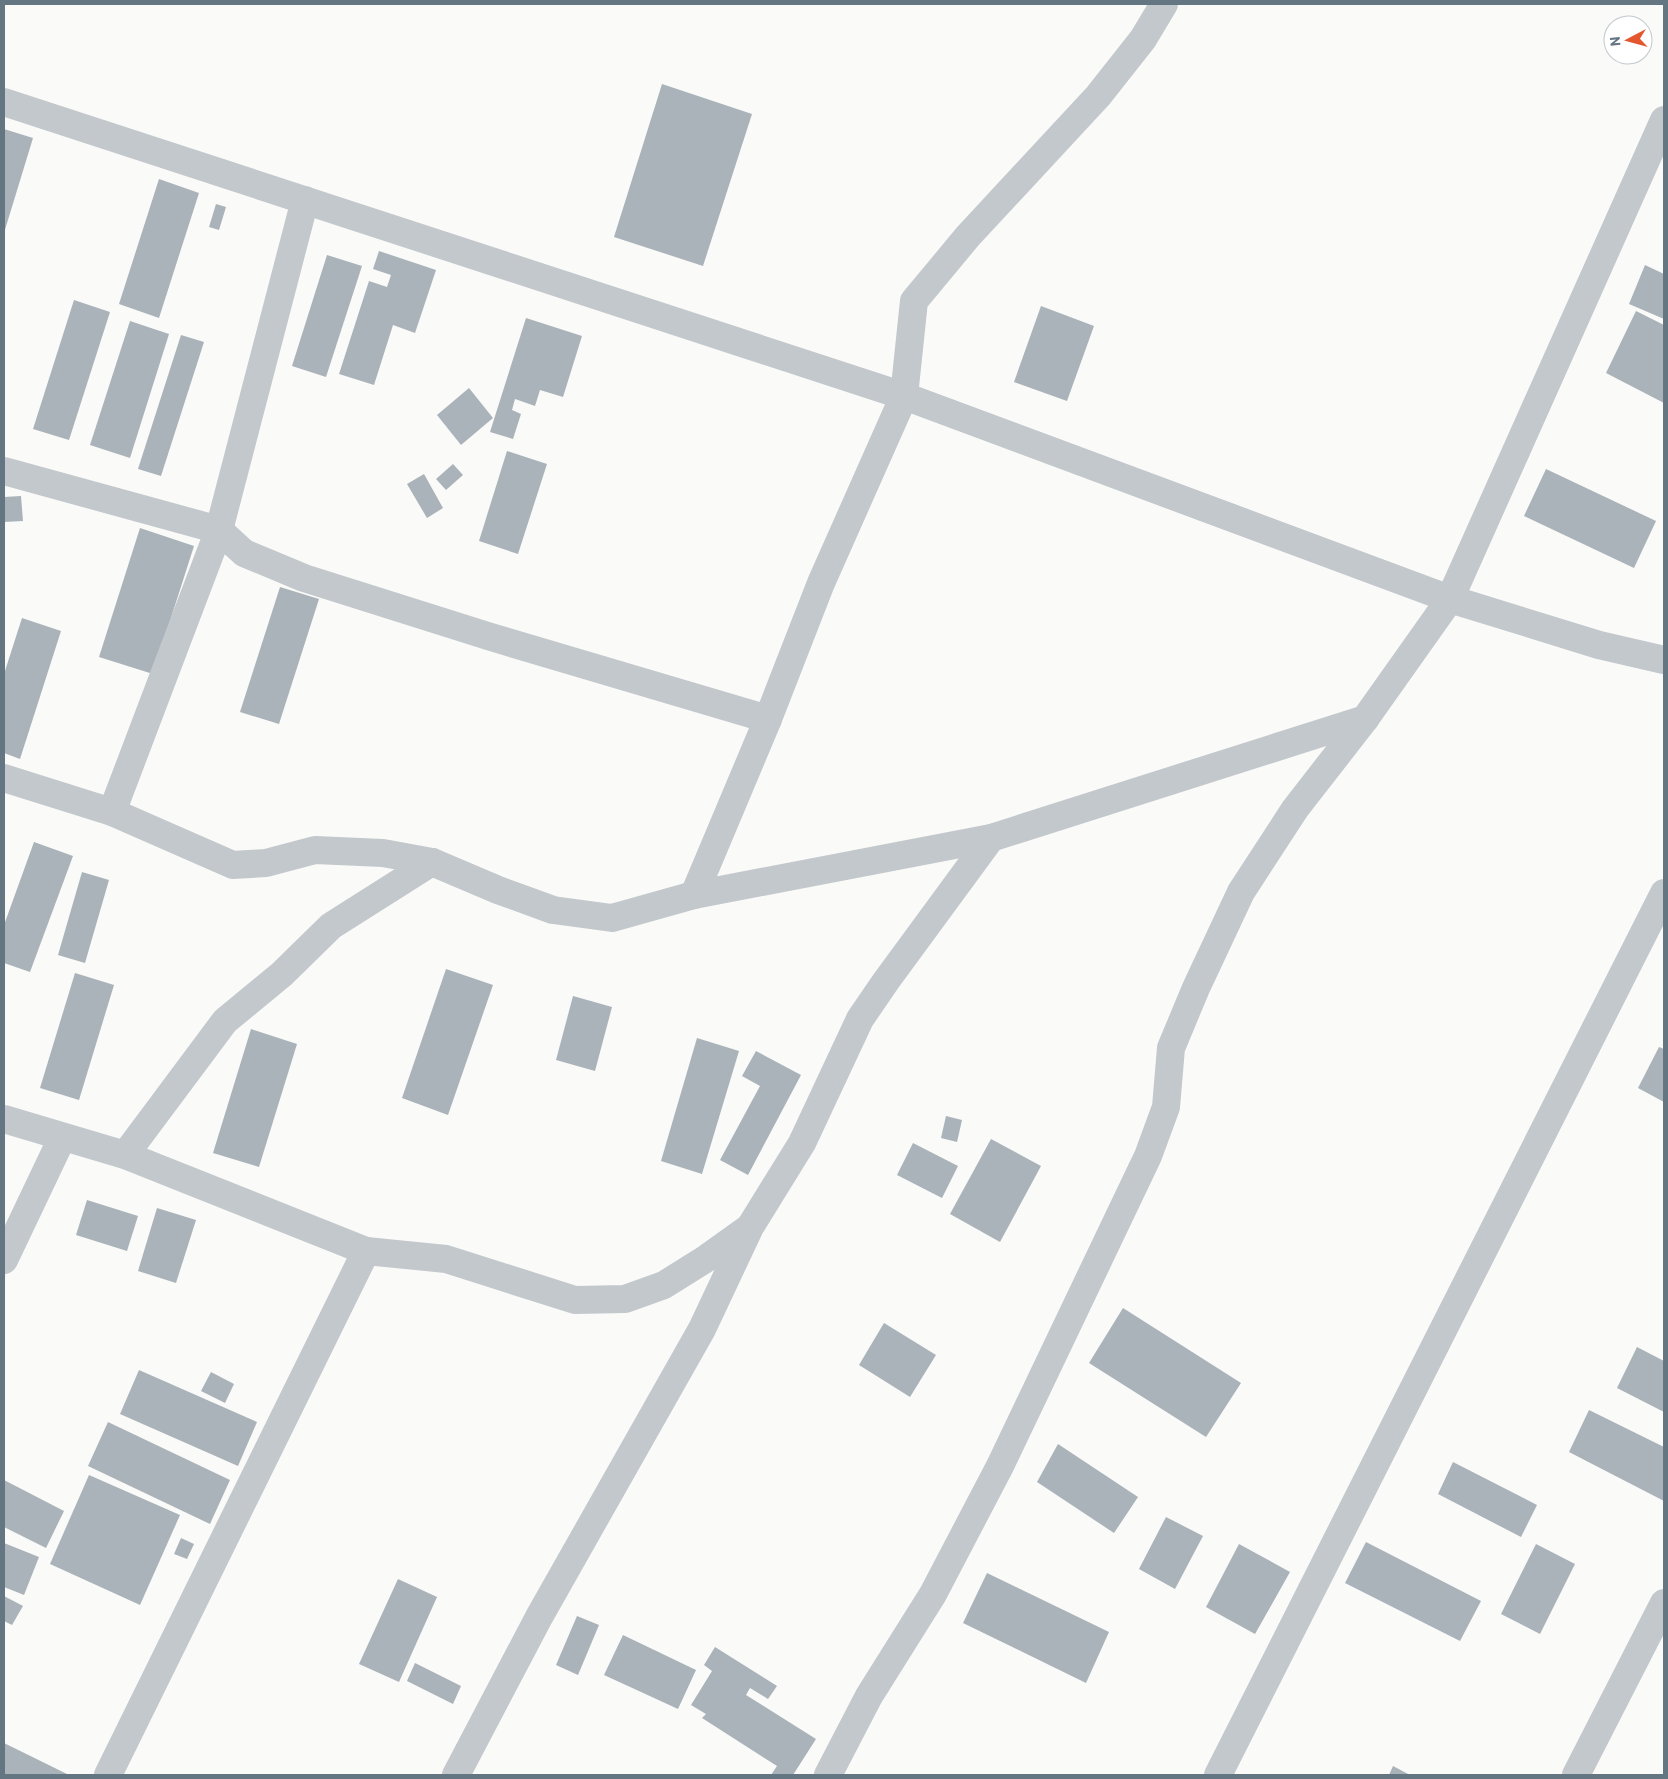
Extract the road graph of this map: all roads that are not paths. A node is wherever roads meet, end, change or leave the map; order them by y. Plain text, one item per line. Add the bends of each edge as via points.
1 (1164, 4) edge
2 (4, 102) edge
3 (1664, 120) edge
4 (305, 200) junction
5 (904, 396) junction
6 (4, 471) edge
7 (219, 530) junction
8 (1450, 599) junction
9 (1664, 660) edge
10 (768, 718) junction
11 (1365, 720) junction
12 (4, 778) edge
13 (112, 812) junction
14 (991, 838) junction
15 (432, 862) junction
16 (1664, 893) edge
17 (694, 895) junction
18 (4, 1120) edge
19 (62, 1138) junction
20 (125, 1155) junction
21 (750, 1227) junction
22 (366, 1251) junction
23 (4, 1260) edge
24 (1664, 1603) edge
25 (108, 1775) edge
26 (456, 1775) edge
27 (828, 1775) edge
28 (1218, 1775) edge
29 (1576, 1775) edge

1 - 5 street via 1143,39 1098,96 968,236 914,301
2 - 4 street
3 - 8 street
4 - 5 street
4 - 7 street
5 - 8 street
5 - 10 street via 821,583
6 - 7 street
7 - 10 street via 244,554 304,578
7 - 13 street
8 - 9 street via 1599,645
8 - 11 street
10 - 17 street
11 - 14 street
11 - 27 street via 1295,809 1241,892 1171,1048 1166,1107 1148,1156 934,1594 869,1696
12 - 13 street
13 - 15 street via 233,865 266,863 315,850 383,853
14 - 17 street
14 - 21 street via 860,1019 802,1143
15 - 17 street via 553,910 612,918
15 - 20 street via 331,926 282,974 224,1021
16 - 28 street
18 - 19 street
19 - 20 street
19 - 23 street
20 - 22 street
21 - 22 street via 664,1285 625,1299 575,1300 446,1259
21 - 26 street via 702,1329 539,1617
22 - 25 street
24 - 29 street

